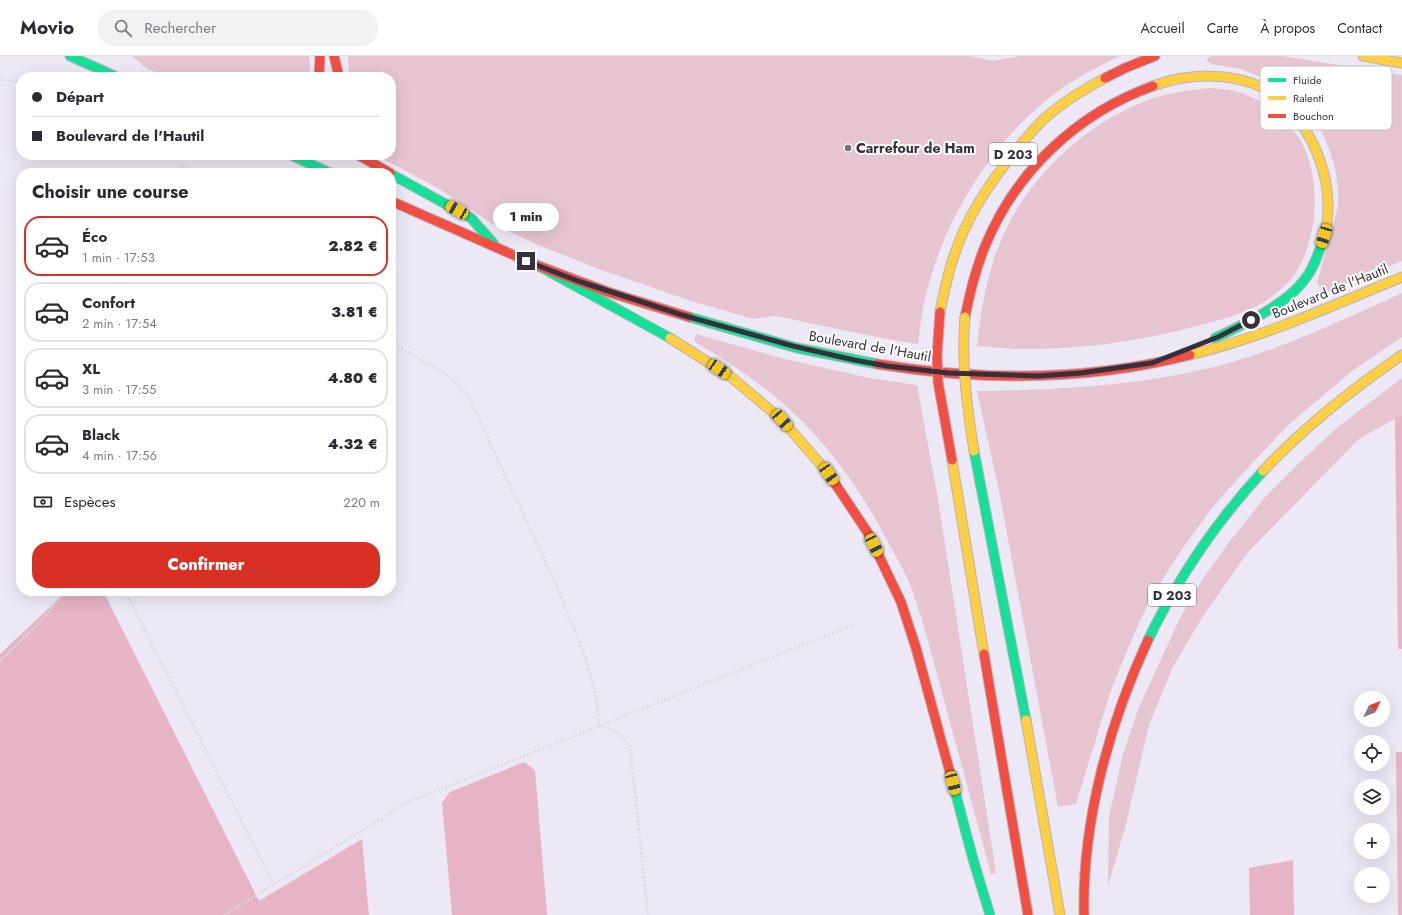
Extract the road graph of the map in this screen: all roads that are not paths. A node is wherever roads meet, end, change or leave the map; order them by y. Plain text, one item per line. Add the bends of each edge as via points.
1 (70, 56) edge
2 (320, 56) edge
3 (334, 56) edge
4 (1155, 56) edge
5 (1363, 56) edge
6 (1402, 63) edge
7 (107, 72) edge
8 (320, 72) edge
9 (338, 72) edge
10 (1260, 86) edge
11 (1307, 130) edge
12 (302, 160) edge
13 (367, 160) edge
14 (319, 168) edge
15 (381, 168) edge
16 (396, 176) edge
17 (396, 203) edge
18 (500, 251) junction
19 (537, 266) junction
20 (1402, 277) edge
21 (1402, 355) edge
22 (1152, 363) junction
23 (990, 915) edge
24 (1028, 915) edge
25 (1060, 915) edge
26 (1084, 915) edge

1 - 7 main road
2 - 8 main road
3 - 9 main road
4 - 24 main road, D 203, bridge via 1122,69 1081,91 1044,119 1027,136 988,186 966,225 950,266 940,312 938,382
5 - 6 main road
10 - 25 main road, D 203, bridge via 1230,77 1190,77 1159,84 1123,98 1086,120 1053,147 1024,179 997,220 978,264 962,341 963,381
11 - 22 main road, D 203, bridge via 1319,156 1327,202 1324,236 1313,267 1305,280 1282,302 1262,314 1218,337
12 - 14 main road
13 - 15 main road
16 - 18 main road via 471,218
17 - 18 main road, Boulevard de l'Hautil
18 - 19 main road, Boulevard de l'Hautil
19 - 22 main road, Boulevard de l'Hautil via 729,329 813,351 887,366 948,373 1038,376
19 - 23 main road via 673,339 730,377 782,420 829,474 868,533 901,602
20 - 22 main road, Boulevard de l'Hautil via 1246,340
21 - 26 main road, D 203 via 1355,387 1287,445 1223,518 1177,585 1151,635 1115,725 1092,812 1086,854

